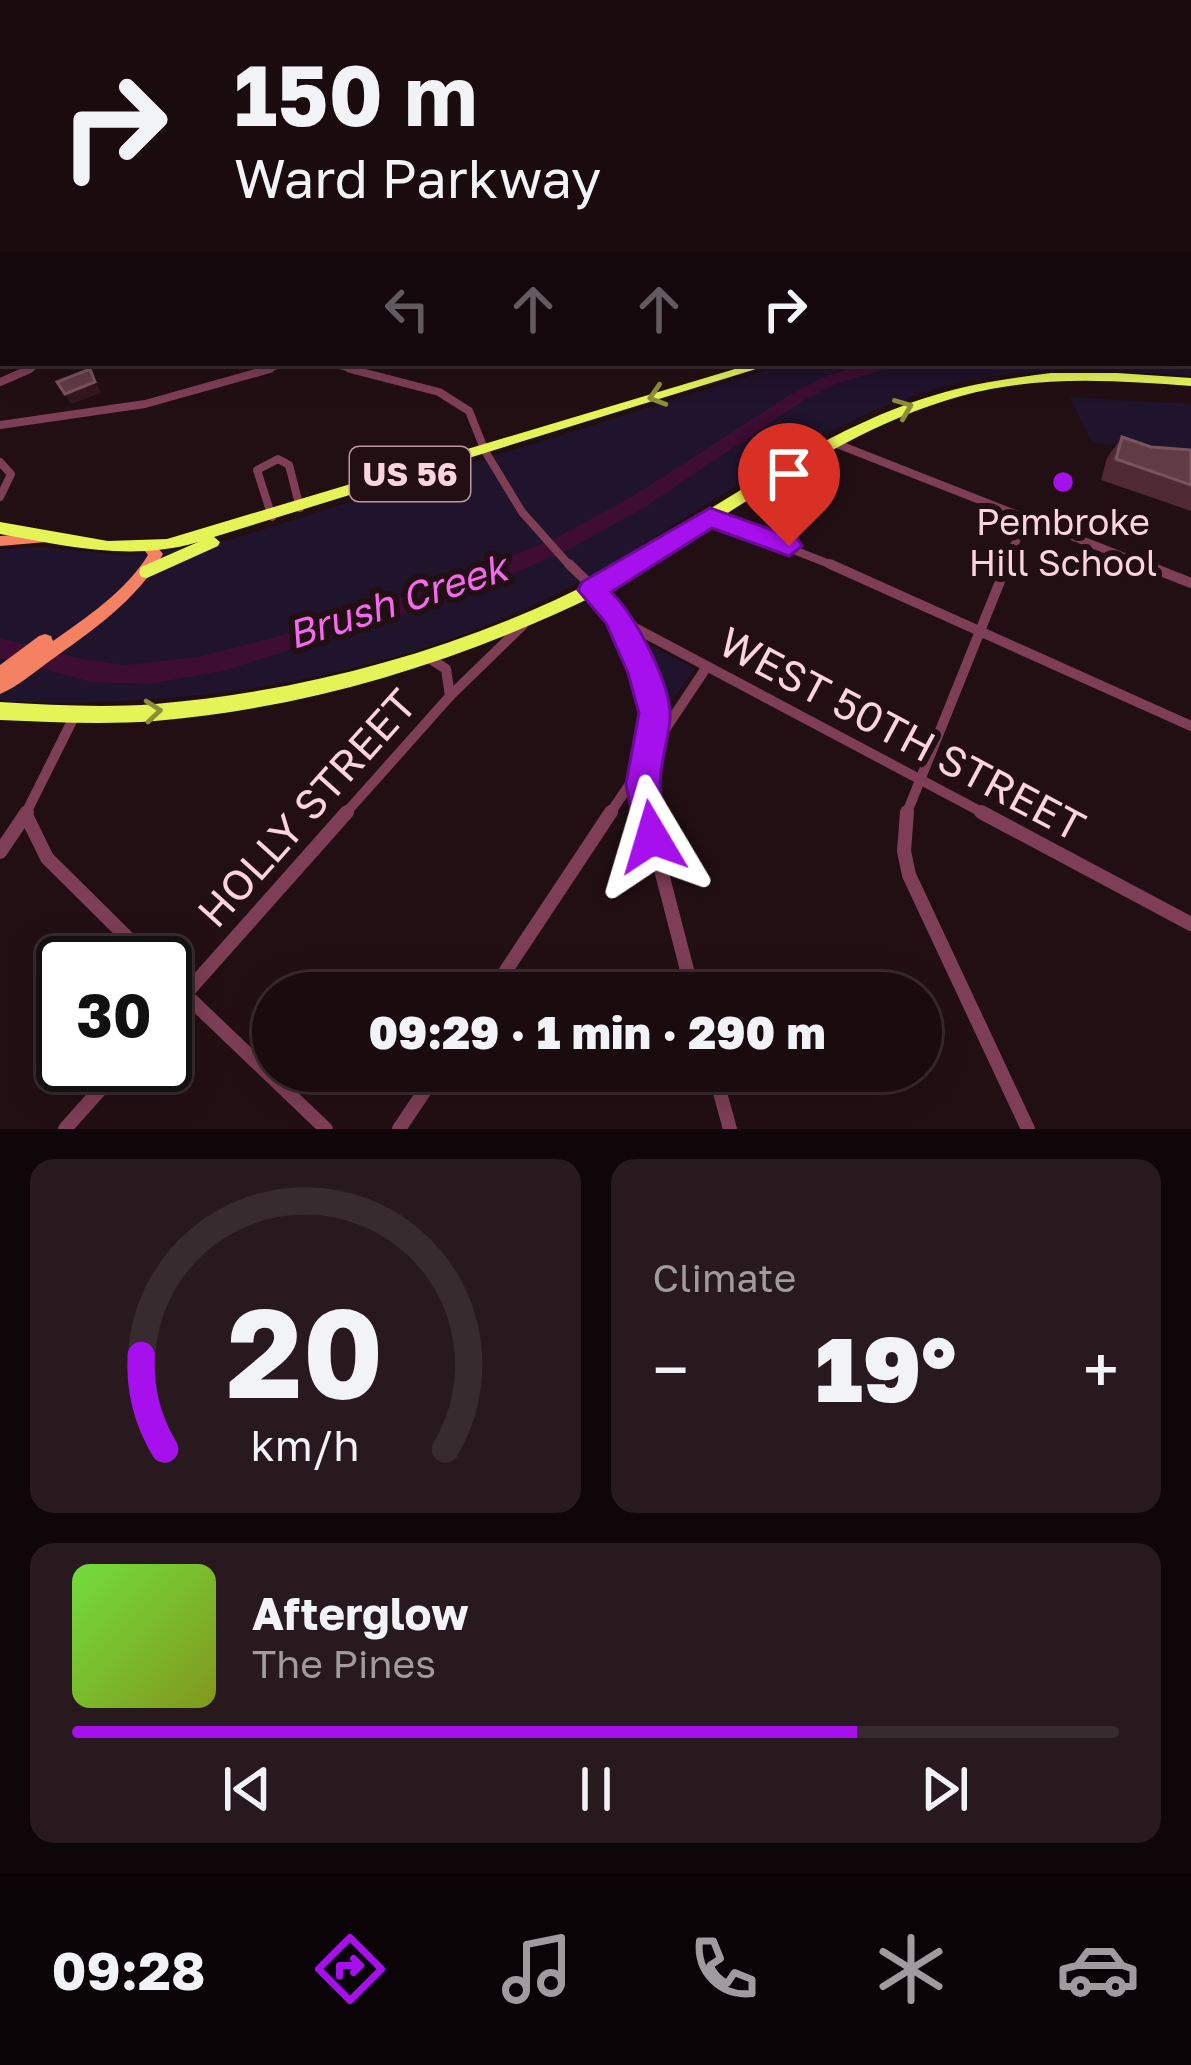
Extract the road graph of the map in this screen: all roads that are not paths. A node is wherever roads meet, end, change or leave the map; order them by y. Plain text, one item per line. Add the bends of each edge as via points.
1 (35, 366) edge
2 (277, 366) edge
3 (339, 366) edge
4 (759, 366) edge
5 (0, 382) edge
6 (1191, 382) edge
7 (0, 425) edge
8 (832, 442) junction
9 (484, 451) junction
10 (0, 462) edge
11 (0, 497) edge
12 (300, 508) junction
13 (710, 517) junction
14 (1026, 517) junction
15 (265, 519) junction
16 (0, 528) edge
17 (45, 537) junction
18 (0, 541) edge
19 (149, 548) junction
20 (146, 572) junction
21 (1191, 583) edge
22 (592, 590) junction
23 (536, 613) junction
24 (617, 616) junction
25 (979, 630) junction
26 (424, 656) junction
27 (706, 668) junction
28 (5, 676) edge
29 (450, 696) junction
30 (0, 711) edge
31 (36, 715) junction
32 (75, 715) junction
33 (0, 721) edge
34 (1191, 726) edge
35 (649, 754) junction
36 (918, 780) junction
37 (26, 815) junction
38 (0, 852) edge
39 (1191, 925) edge
40 (125, 936) edge
41 (505, 972) edge
42 (689, 972) edge
43 (192, 986) edge
44 (192, 1003) edge
45 (98, 1092) edge
46 (424, 1092) edge
47 (720, 1092) edge
48 (322, 1128) edge
49 (65, 1129) edge
50 (399, 1129) edge
51 (730, 1129) edge
52 (1028, 1129) edge

1 - 5 street
2 - 7 street via 129,411
3 - 9 street, WEST 50TH STREET via 449,397 469,411
4 -> 9 highway, US 56
8 -> 6 highway via 972,386 1085,375
8 - 13 highway
8 - 14 street
9 - 12 highway, US 56
9 - 22 street, WEST 50TH STREET via 536,531
10 - 11 street via 10,474
12 - 15 highway, US 56
12 - 15 street via 289,465 266,461 257,470
13 - 22 highway
13 - 25 street
14 - 21 street
14 - 25 street
15 - 19 highway, US 56
15 - 20 highway
16 - 17 highway
17 - 18 main road, US 56
17 - 19 highway, US 56
19 - 20 main road via 156,554
20 - 28 main road
22 - 23 highway
22 - 24 street, WEST 50TH STREET
23 - 26 highway
23 - 29 street, HOLLY STREET
24 - 27 street, WEST 50TH STREET
24 - 35 street via 655,713
25 - 34 street
25 - 36 street
26 - 29 street, HOLLY STREET via 446,669
32 -> 26 highway via 285,693
27 - 35 street
27 - 36 street, WEST 50TH STREET
29 - 43 street, HOLLY STREET
30 - 31 highway
31 - 32 highway
31 - 33 highway
32 - 37 street
35 - 41 street
35 - 42 street via 646,808
36 - 39 street, WEST 50TH STREET
36 - 52 street via 903,825 909,875
37 - 38 street
37 - 40 street via 47,859
44 - 48 street
45 - 49 street
46 - 50 street
47 - 51 street

